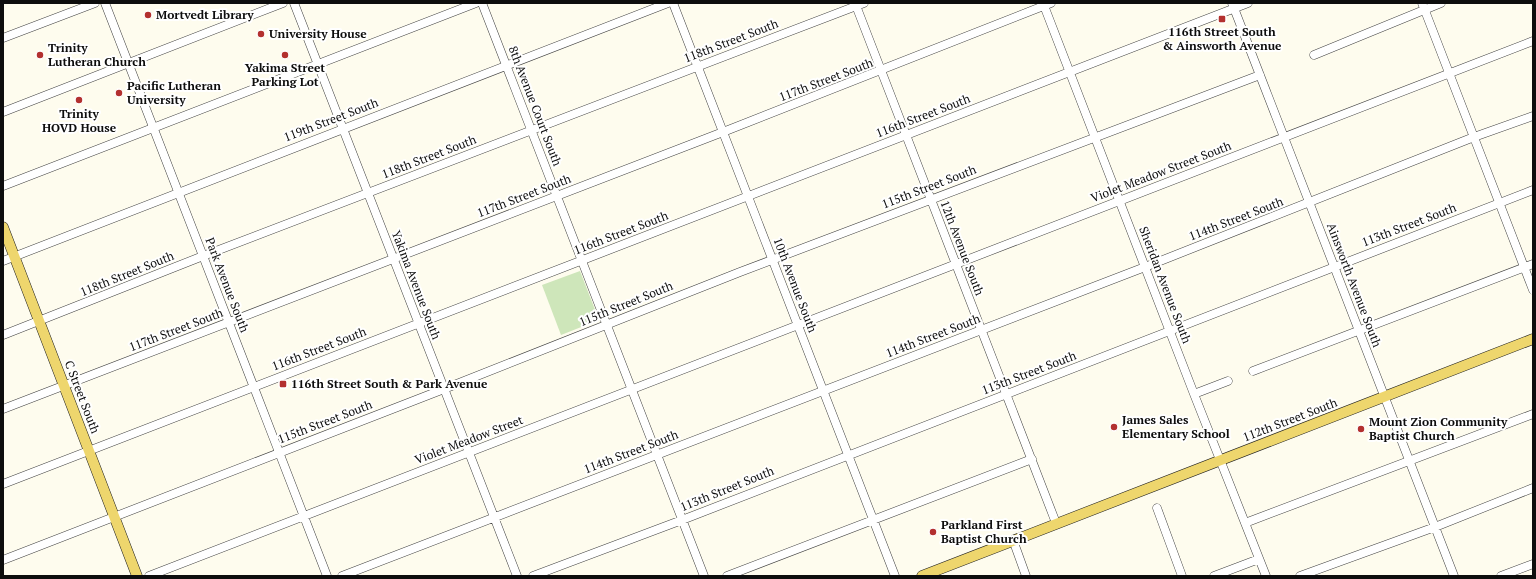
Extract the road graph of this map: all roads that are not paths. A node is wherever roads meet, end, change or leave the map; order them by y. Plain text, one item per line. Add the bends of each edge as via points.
1 (95, 3) edge
2 (105, 3) edge
3 (283, 3) edge
4 (294, 3) edge
5 (476, 3) edge
6 (482, 3) edge
7 (668, 3) edge
8 (673, 3) edge
9 (1248, 3) edge
10 (1440, 3) edge
11 (858, 4) edge
12 (1046, 4) edge
13 (1233, 6) edge
14 (1423, 6) edge
15 (3, 38) edge
16 (1533, 41) edge
17 (1314, 55) dead end
18 (128, 63) junction
19 (318, 65) junction
20 (506, 65) junction
21 (697, 66) junction
22 (881, 71) junction
23 (1069, 72) junction
24 (1449, 73) junction
25 (1260, 74) junction
26 (3, 112) edge
27 (1533, 116) edge
28 (153, 127) junction
29 (342, 129) junction
30 (532, 130) junction
31 (723, 132) junction
32 (906, 135) junction
33 (1094, 136) junction
34 (1474, 137) junction
35 (1284, 138) junction
36 (3, 186) edge
37 (1533, 190) edge
38 (178, 192) junction
39 (368, 194) junction
40 (557, 196) junction
41 (748, 197) junction
42 (931, 200) junction
43 (1119, 202) junction
44 (1309, 203) junction
45 (1499, 203) junction
46 (3, 227) edge
47 (14, 256) junction
48 (203, 256) junction
49 (393, 259) junction
50 (582, 260) junction
51 (772, 260) junction
52 (3, 261) edge
53 (956, 264) junction
54 (1533, 264) edge
55 (1145, 267) junction
56 (1334, 267) junction
57 (1524, 268) junction
58 (1533, 290) edge
59 (39, 321) junction
60 (229, 323) junction
61 (419, 324) junction
62 (607, 325) junction
63 (798, 325) junction
64 (982, 330) junction
65 (1169, 331) junction
66 (1359, 331) junction
67 (3, 335) edge
68 (1533, 339) edge
69 (1254, 371) dead end
70 (1228, 381) dead end
71 (64, 386) junction
72 (254, 387) junction
73 (444, 389) junction
74 (632, 390) junction
75 (823, 391) junction
76 (1006, 394) junction
77 (1194, 394) junction
78 (1384, 397) junction
79 (3, 409) edge
80 (1533, 414) edge
81 (89, 450) junction
82 (279, 452) junction
83 (469, 453) junction
84 (657, 455) junction
85 (848, 455) junction
86 (1032, 459) junction
87 (1221, 460) junction
88 (1409, 460) junction
89 (3, 484) edge
90 (1533, 488) edge
91 (1156, 508) dead end
92 (115, 516) junction
93 (304, 516) junction
94 (494, 518) junction
95 (682, 520) junction
96 (873, 520) junction
97 (1056, 523) junction
98 (1245, 523) junction
99 (1435, 527) junction
100 (1013, 540) junction
101 (1259, 559) junction
102 (3, 560) edge
103 (1533, 564) edge
104 (137, 576) edge
105 (149, 576) edge
106 (327, 576) edge
107 (342, 576) edge
108 (517, 576) edge
109 (533, 576) edge
110 (704, 576) edge
111 (727, 576) edge
112 (895, 576) edge
113 (922, 576) edge
114 (1026, 576) edge
115 (1182, 576) edge
116 (1214, 576) edge
117 (1266, 576) edge
118 (1300, 576) edge
119 (1454, 576) edge
120 (1501, 576) edge

1 - 15 street
2 - 18 street, Park Avenue South
3 - 18 street
4 - 19 street, Yakima Avenue South
5 - 19 street
6 - 20 street, 8th Avenue Court South
7 - 20 street, 119th Street South
8 - 21 street, 10th Avenue South
9 - 13 street, 116th Street South
10 - 14 street
11 - 21 street, 118th Street South
11 - 22 street, 12th Avenue South
12 - 22 street, 117th Street South
12 - 23 street, Sheridan Avenue South
13 - 23 street, 116th Street South
13 - 25 street, Ainsworth Avenue South
14 - 17 street
14 - 24 street
16 - 24 street, Violet Meadow Street South
18 - 26 street
18 - 28 street, Park Avenue South
19 - 28 street
19 - 29 street, Yakima Avenue South
20 - 29 street, 119th Street South
20 - 30 street, 8th Avenue Court South
21 - 30 street, 118th Street South
21 - 31 street, 10th Avenue South
22 - 31 street, 117th Street South
22 - 32 street, 12th Avenue South
23 - 32 street, 116th Street South
23 - 33 street, Sheridan Avenue South
24 - 34 street
24 - 35 street, Violet Meadow Street South
25 - 33 street, 115th Street South
25 - 35 street, Ainsworth Avenue South
27 - 34 street, 114th Street South
28 - 36 street
28 - 38 street, Park Avenue South
29 - 38 street, 119th Street South
29 - 39 street, Yakima Avenue South
30 - 39 street, 118th Street South
30 - 40 street, 8th Avenue Court South
31 - 40 street, 117th Street South
31 - 41 street, 10th Avenue South
32 - 41 street, 116th Street South
32 - 42 street, 12th Avenue South
33 - 42 street, 115th Street South
33 - 43 street, Sheridan Avenue South
34 - 44 street, 114th Street South
34 - 45 street
35 - 43 street, Violet Meadow Street South
35 - 44 street, Ainsworth Avenue South
37 - 45 street, 113th Street South
38 - 47 street, 119th Street South
38 - 48 street, Park Avenue South
39 - 48 street, 118th Street South
39 - 49 street, Yakima Avenue South
40 - 49 street, 117th Street South
40 - 50 street, 8th Avenue Court South
41 - 50 street, 116th Street South
41 - 51 street, 10th Avenue South
42 - 51 street, 115th Street South
42 - 53 street, 12th Avenue South
43 - 53 street, Violet Meadow Street South
43 - 55 street, Sheridan Avenue South
44 - 55 street, 114th Street South
44 - 56 street, Ainsworth Avenue South
45 - 56 street, 113th Street South
45 - 57 street
46 - 47 main road, C Street South
47 - 52 street, 119th Street South
47 - 59 main road, C Street South
48 - 59 street, 118th Street South
48 - 60 street, Park Avenue South
49 - 60 street, 117th Street South
49 - 61 street, Yakima Avenue South
50 - 61 street, 116th Street South
50 - 62 street, 8th Avenue Court South
51 - 62 street, 115th Street South
51 - 63 street, 10th Avenue South
53 - 63 street, Violet Meadow Street South
53 - 64 street, 12th Avenue South
54 - 57 street
55 - 64 street, 114th Street South
55 - 65 street, Sheridan Avenue South
56 - 65 street, 113th Street South
56 - 66 street, Ainsworth Avenue South
57 - 58 street
57 - 66 street
59 - 67 street, 118th Street South
59 - 71 main road, C Street South
60 - 71 street, 117th Street South
60 - 72 street, Park Avenue South
61 - 72 street, 116th Street South
61 - 73 street, Yakima Avenue South
62 - 73 street, 115th Street South
62 - 74 street, 8th Avenue Court South
63 - 74 street, Violet Meadow Street
63 - 75 street, 10th Avenue South
64 - 75 street, 114th Street South
64 - 76 street, 12th Avenue South
65 - 76 street, 113th Street South
65 - 77 street, Sheridan Avenue South
66 - 69 street
66 - 78 street, Ainsworth Avenue South
68 - 78 main road, 112th Street South
70 - 77 street
71 - 79 street, 117th Street South
71 - 81 main road, C Street South
72 - 81 street, 116th Street South
72 - 82 street, Park Avenue South
73 - 82 street, 115th Street South
73 - 83 street, Yakima Avenue South
74 - 83 street, Violet Meadow Street
74 - 84 street, 8th Avenue Court South
75 - 84 street, 114th Street South
75 - 85 street, 10th Avenue South
76 - 85 street, 113th Street South
76 - 86 street, 12th Avenue South
77 - 87 street, Sheridan Avenue South
78 - 87 main road, 112th Street South
78 - 88 street, Ainsworth Avenue South
80 - 88 street
81 - 89 street, 116th Street South
81 - 92 main road, C Street South
82 - 92 street, 115th Street South
82 - 93 street, Park Avenue South
83 - 93 street, Violet Meadow Street
83 - 94 street, Yakima Avenue South
84 - 94 street, 114th Street South
84 - 95 street, 8th Avenue Court South
85 - 95 street, 113th Street South
85 - 96 street, 10th Avenue South
86 - 96 street
86 - 97 street, 12th Avenue South
87 - 97 main road, 112th Street South
87 - 98 street, Sheridan Avenue South
88 - 98 street
88 - 99 street, Ainsworth Avenue South
90 - 99 street
91 - 115 street
92 - 102 street, 115th Street South
92 - 104 main road, C Street South
93 - 105 street, Violet Meadow Street
93 - 106 street, Park Avenue South
94 - 107 street, 114th Street South
94 - 108 street, Yakima Avenue South
95 - 109 street, 113th Street South
95 - 110 street, 8th Avenue Court South
96 - 111 street
96 - 112 street, 10th Avenue South
97 - 100 main road, 112th Street South
98 - 101 street, Sheridan Avenue South
99 - 118 street
99 - 119 street, Ainsworth Avenue South
100 - 113 main road, 112th Street South
100 - 114 street
101 - 116 street
101 - 117 street, Sheridan Avenue South
103 - 120 street

